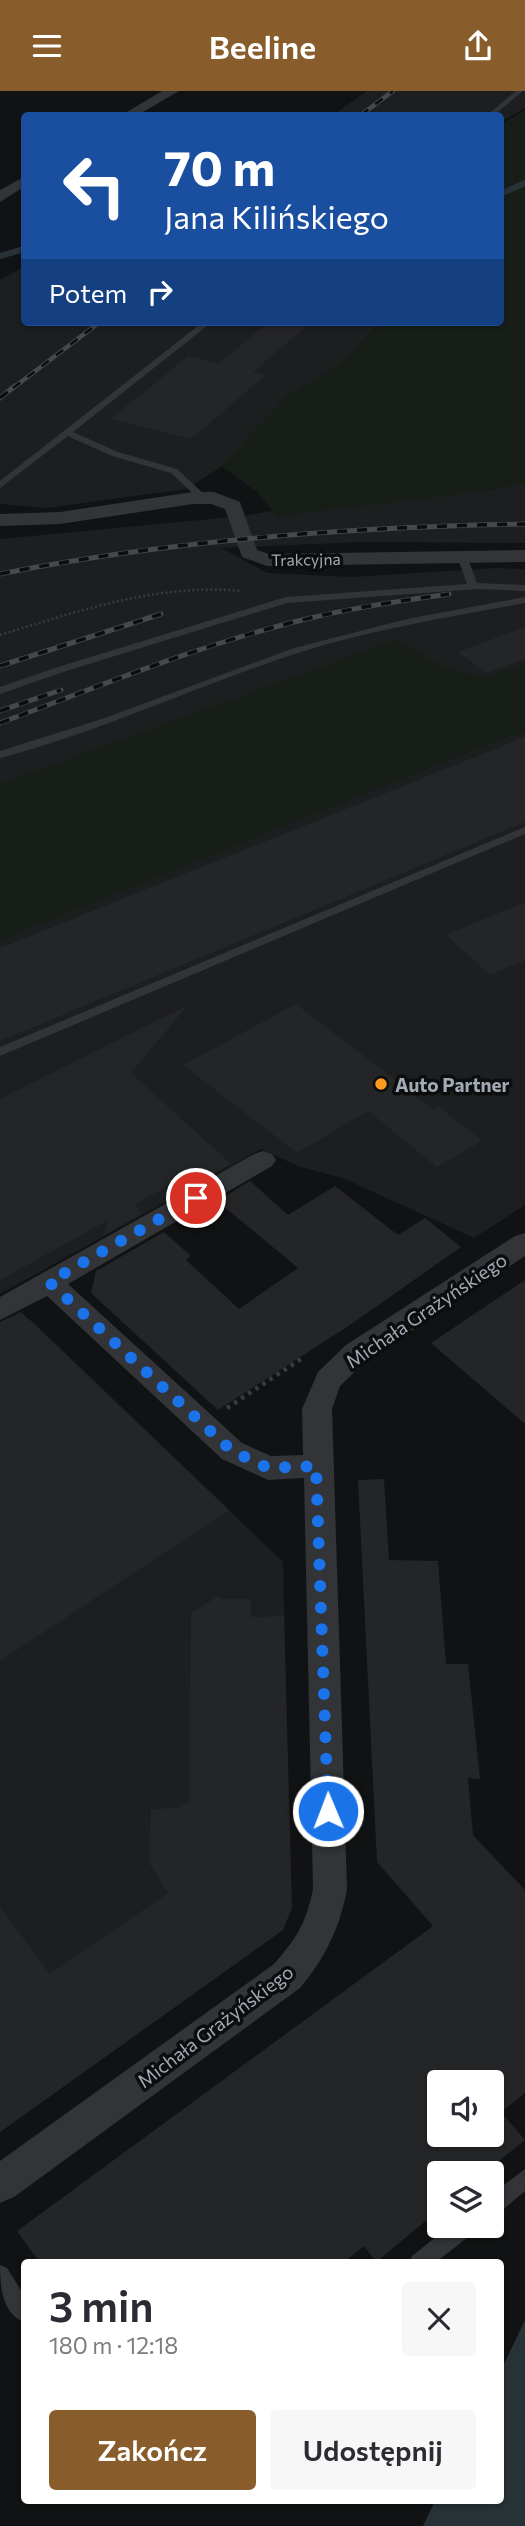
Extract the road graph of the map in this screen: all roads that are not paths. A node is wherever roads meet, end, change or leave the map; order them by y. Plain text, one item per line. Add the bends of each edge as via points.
1 (172, 91) edge
2 (520, 91) edge
3 (134, 112) edge
4 (494, 112) edge
5 (21, 183) edge
6 (0, 197) edge
7 (203, 326) edge
8 (66, 432) junction
9 (0, 485) edge
10 (203, 498) junction
11 (0, 520) edge
12 (462, 556) junction
13 (525, 556) edge
14 (473, 586) junction
15 (525, 588) edge
16 (525, 600) edge
17 (0, 691) edge
18 (0, 755) edge
19 (525, 830) edge
20 (0, 1052) edge
21 (263, 1160) dead end
22 (525, 1243) edge
23 (49, 1282) junction
24 (0, 1310) edge
25 (316, 1466) junction
26 (525, 2179) edge
27 (0, 2184) edge
28 (504, 2196) edge
29 (451, 2238) edge
30 (424, 2259) edge
31 (0, 2275) edge
32 (21, 2307) edge

1 - 3 street
2 - 4 lane
5 - 6 street
7 - 8 lane
8 - 9 lane
8 - 10 lane via 115,454 174,471
10 - 11 street, Trakcyjna via 60,518
10 - 12 street, Trakcyjna via 233,506 248,553 255,558
12 - 13 street, Trakcyjna
12 - 14 lane
14 - 15 lane
14 - 17 lane via 286,600
16 - 18 lane via 407,622 298,650
19 - 20 lane
21 - 23 street
22 - 25 street, Michała Grażyńskiego via 356,1353 328,1380 317,1409
23 - 24 street
23 - 25 street via 232,1451 268,1468
25 - 27 street, Michała Grażyńskiego via 330,1889 325,1922 313,1947 287,1976
26 - 28 lane
29 - 30 lane
31 - 32 lane

